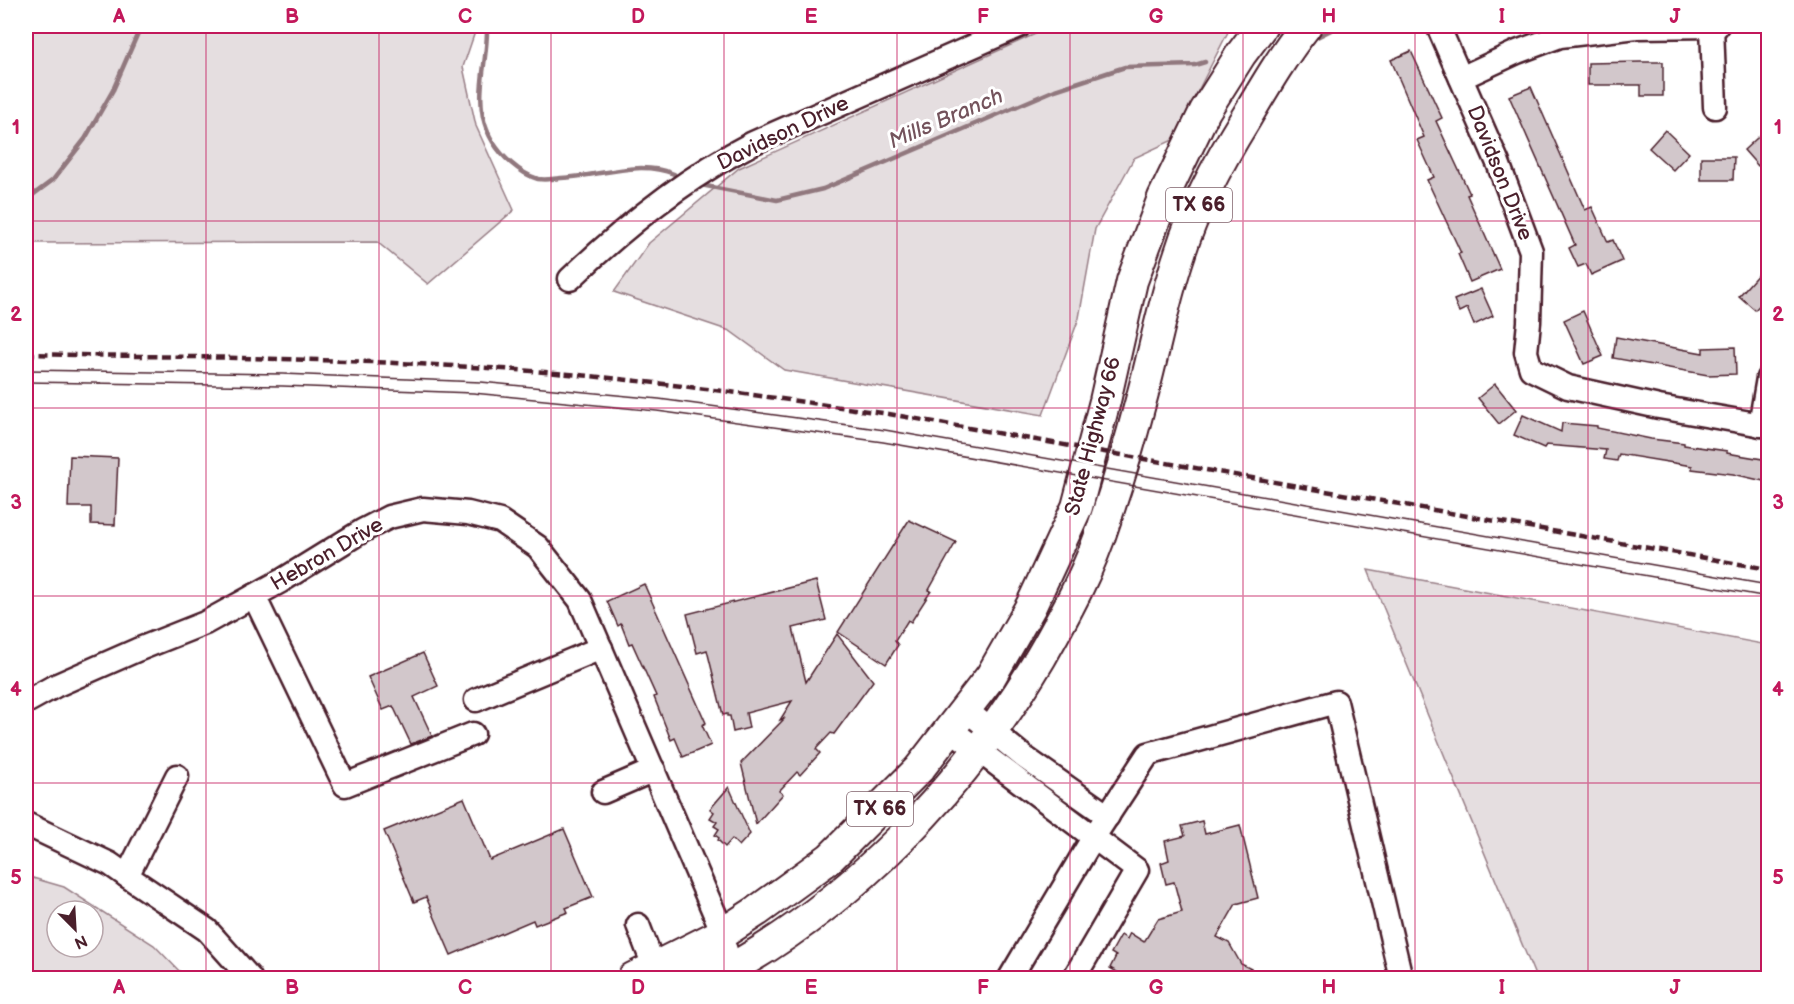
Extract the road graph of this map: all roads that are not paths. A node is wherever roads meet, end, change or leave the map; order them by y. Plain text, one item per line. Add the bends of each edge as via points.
1 (1262, 26) edge
2 (1306, 26) edge
3 (1438, 26) edge
4 (1712, 26) edge
5 (1717, 26) edge
6 (1012, 27) edge
7 (1461, 78) junction
8 (1714, 107) dead end
9 (570, 279) dead end
10 (1768, 378) edge
11 (1764, 426) edge
12 (255, 596) junction
13 (601, 648) junction
14 (476, 700) dead end
15 (26, 702) edge
16 (958, 719) junction
17 (473, 735) dead end
18 (986, 740) junction
19 (654, 770) junction
20 (177, 776) dead end
21 (603, 792) dead end
22 (1108, 816) junction
23 (26, 824) edge
24 (1093, 838) junction
25 (826, 861) junction
26 (128, 876) junction
27 (638, 925) dead end
28 (723, 933) junction
29 (644, 974) edge
30 (731, 974) edge
31 (250, 978) edge
32 (683, 978) edge
33 (1010, 978) edge
34 (1074, 978) edge
35 (1401, 978) edge

1 - 16 main road, State Highway 66 / TX 66 via 1205,111 1163,198 1132,281 1077,507 1031,606 991,676
2 - 18 main road, State Highway 66 / TX 66 via 1286,51 1227,149 1196,212 1180,251 1140,405 1095,550 1060,624 1019,694
3 - 7 street, Davidson Drive
4 - 5 street
4 - 7 street via 1637,27 1560,36
4 - 8 street
6 - 9 street, Davidson Drive via 726,157 648,211
7 - 11 street, Davidson Drive via 1531,251 1526,352 1531,369 1568,387
10 - 11 street
12 - 13 street, Hebron Drive via 389,517 423,509 457,512 500,521 538,547 580,600
12 - 15 street, Hebron Drive via 205,623 75,677
12 - 17 street via 345,785
13 - 14 street
13 - 19 street, Hebron Drive
16 - 18 street
16 - 25 main road, State Highway 66 / TX 66 via 919,769
18 - 22 street via 1024,757
18 - 24 street
18 - 30 main road, State Highway 66 / TX 66 via 929,809 859,877
19 - 21 street
19 - 28 street, Hebron Drive
20 - 26 street
22 - 24 street
22 - 35 street via 1148,754 1336,702
23 - 26 street
24 - 33 street
24 - 34 street via 1137,870
25 - 28 main road, State Highway 66 / TX 66
25 - 30 main road via 801,895 746,945
26 - 31 street via 207,930
27 - 29 street
28 - 29 main road, State Highway 66 / TX 66
28 - 32 main road via 725,947 721,952

